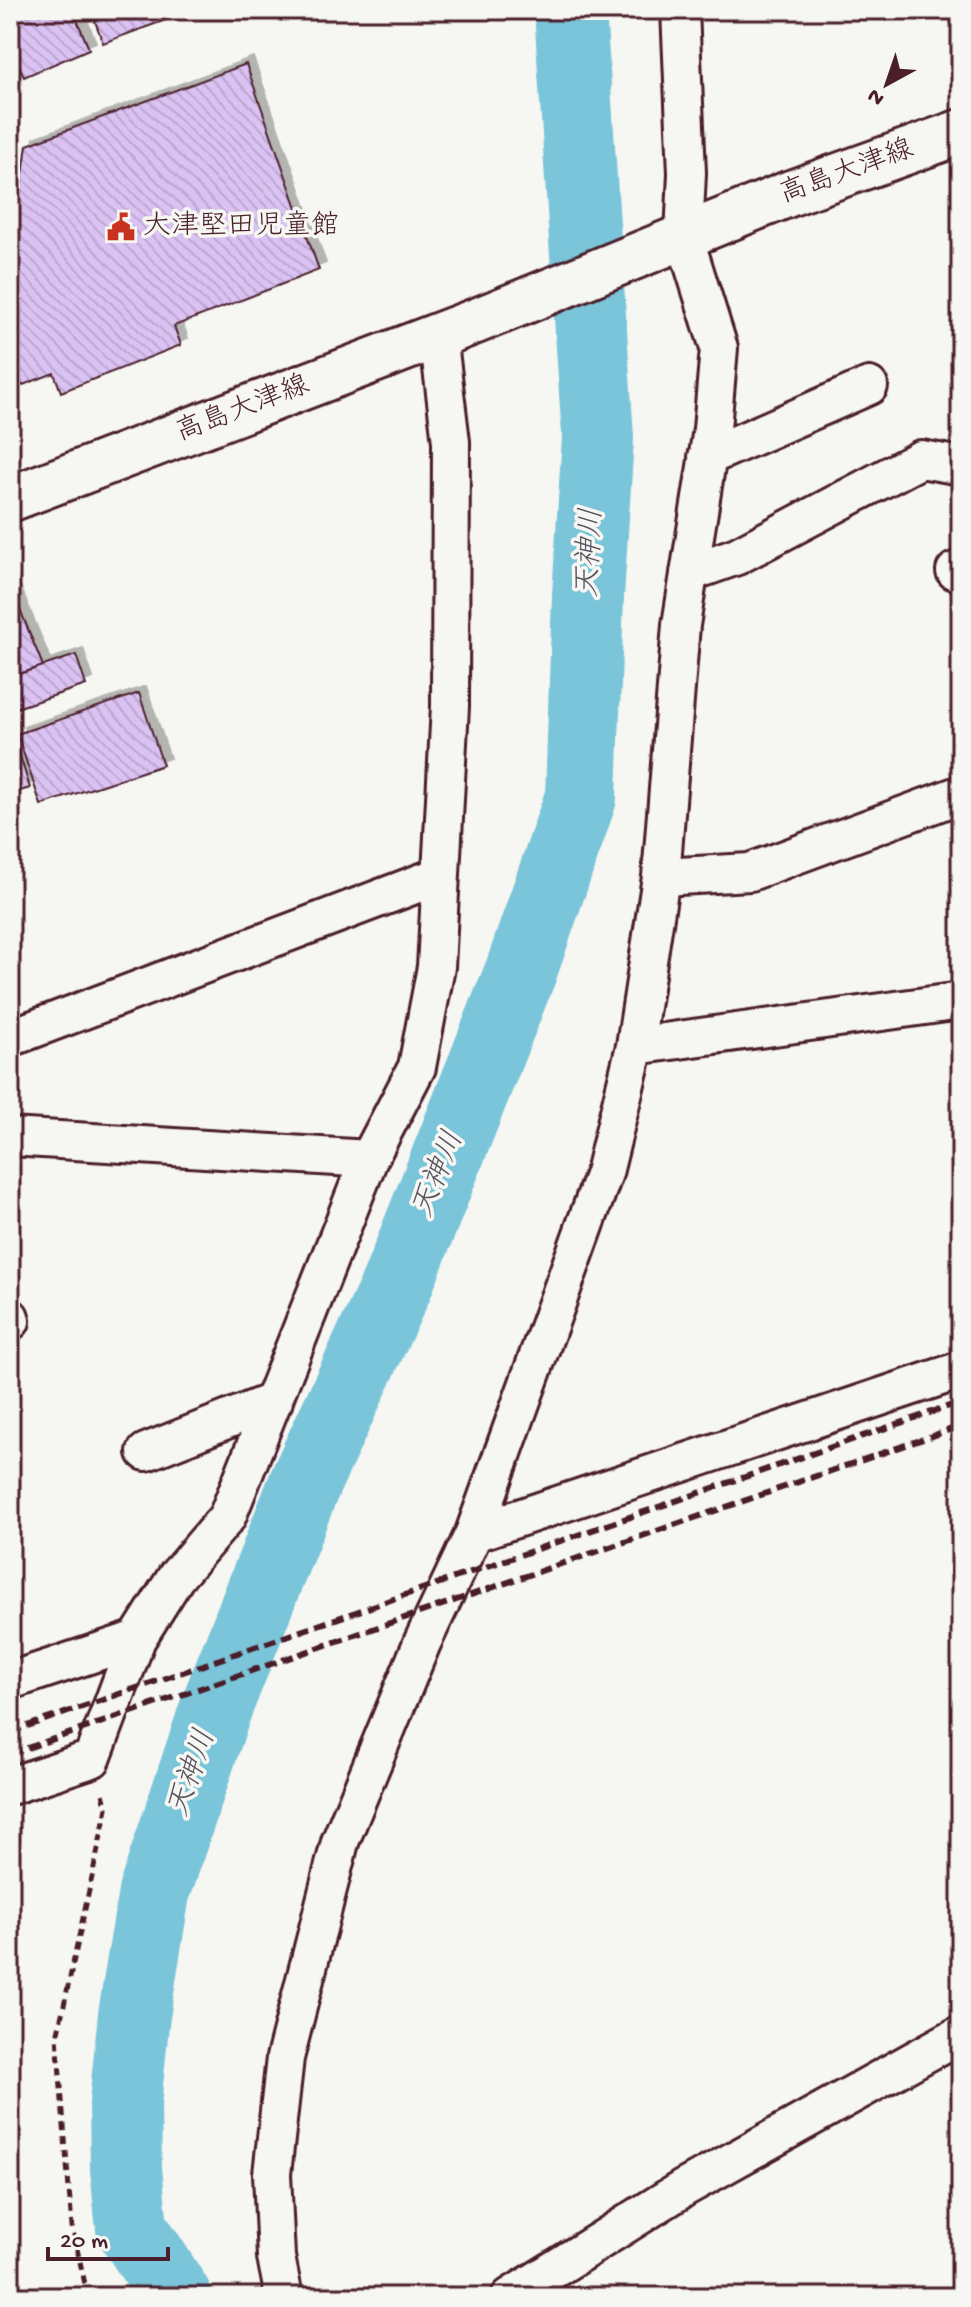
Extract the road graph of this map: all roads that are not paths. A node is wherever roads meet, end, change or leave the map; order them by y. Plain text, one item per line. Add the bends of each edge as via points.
1 (680, 10) edge
2 (961, 132) edge
3 (664, 244) junction
4 (457, 328) junction
5 (869, 386) dead end
6 (707, 457) junction
7 (961, 466) edge
8 (10, 499) edge
9 (689, 573) junction
10 (961, 794) edge
11 (441, 875) junction
12 (661, 877) junction
13 (961, 1001) edge
14 (10, 1038) edge
15 (635, 1046) junction
16 (10, 1137) edge
17 (369, 1159) junction
18 (961, 1370) edge
19 (274, 1401) junction
20 (146, 1452) dead end
21 (474, 1533) junction
22 (137, 1639) junction
23 (10, 1681) edge
24 (10, 1786) edge
25 (961, 2034) edge
26 (284, 2297) edge
27 (510, 2297) edge

1 - 3 street via 687,173
2 - 3 main road, 高島大津線
3 - 4 main road
3 - 6 street via 719,348
4 - 8 main road, 高島大津線
4 - 11 street via 450,706
5 - 6 street
6 - 9 street
7 - 9 street via 921,459 737,556
9 - 12 street
10 - 12 street via 750,872
11 - 14 street
11 - 17 street via 436,967 417,1067
12 - 15 street
13 - 15 street
15 - 21 street via 604,1173
16 - 17 street
17 - 19 street
18 - 21 street
19 - 20 street
19 - 22 street via 227,1517 176,1577
21 - 26 street via 340,1842 285,2058 272,2174 276,2257
22 - 23 street
22 - 24 street via 92,1759
25 - 27 street via 684,2188

